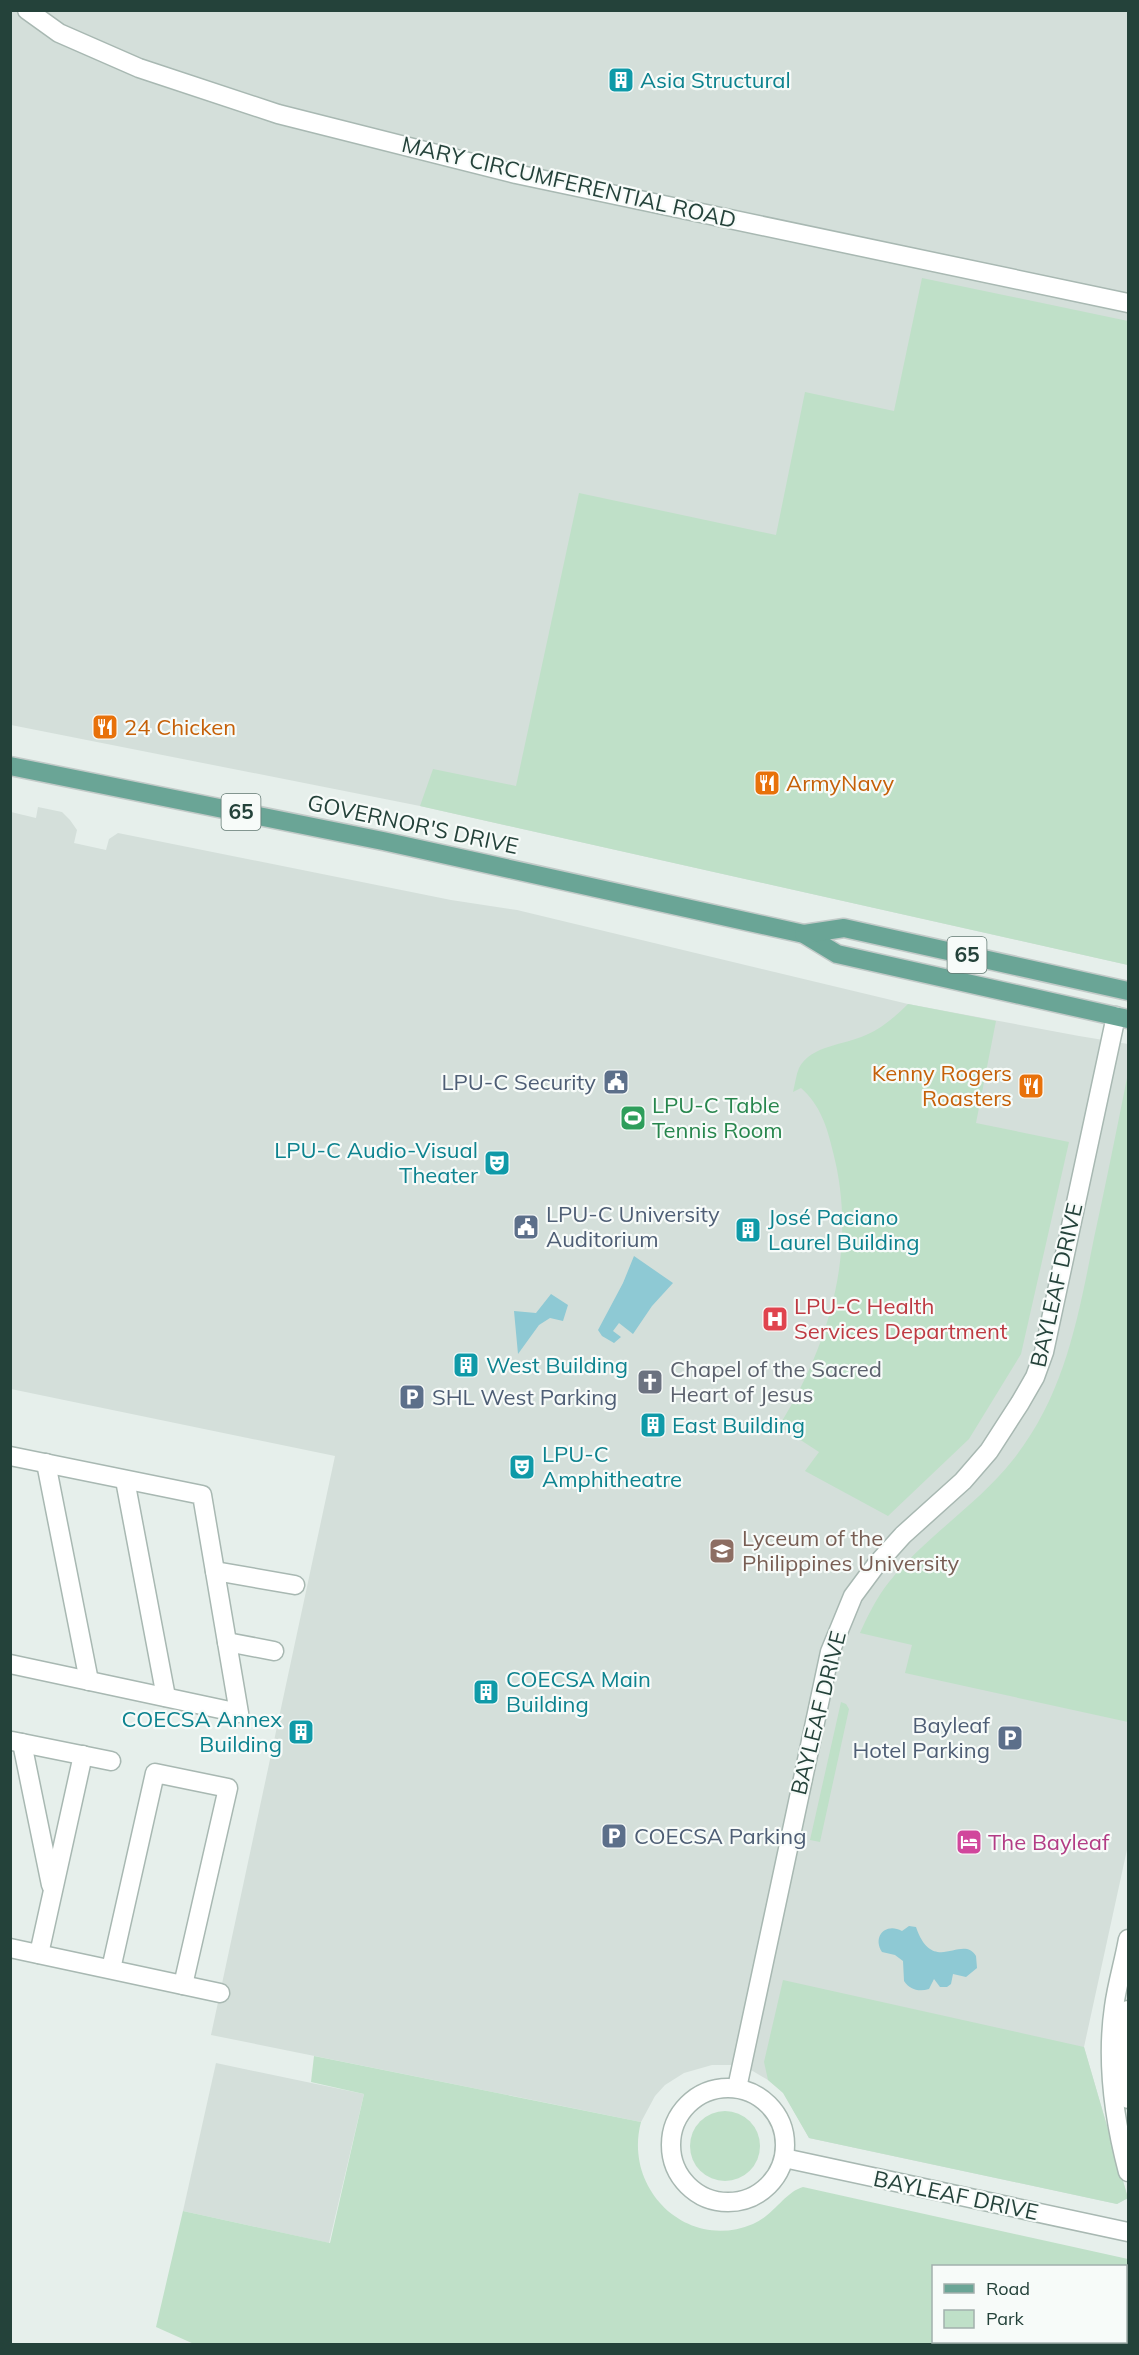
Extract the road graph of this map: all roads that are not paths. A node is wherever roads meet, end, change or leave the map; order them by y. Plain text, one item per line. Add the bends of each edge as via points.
1 (27, 10) edge
2 (1128, 303) edge
3 (10, 766) edge
4 (804, 934) junction
5 (1128, 991) edge
6 (1122, 1018) edge
7 (10, 1456) edge
8 (46, 1463) junction
9 (125, 1480) junction
10 (215, 1571) junction
11 (295, 1585) dead end
12 (227, 1642) junction
13 (274, 1651) dead end
14 (10, 1664) edge
15 (89, 1681) junction
16 (166, 1697) junction
17 (16, 1742) edge
18 (83, 1755) junction
19 (111, 1761) dead end
20 (52, 1893) junction
21 (1128, 1939) edge
22 (10, 1948) edge
23 (39, 1954) junction
24 (111, 1969) junction
25 (183, 1985) junction
26 (220, 1993) dead end
27 (1128, 2010) edge
28 (736, 2088) junction
29 (1128, 2099) edge
30 (784, 2158) junction
31 (1128, 2172) edge
32 (1128, 2232) edge

1 - 2 street, MARY CIRCUMFERENTIAL ROAD via 59,33 139,68 278,114 516,174
3 - 4 main road, GOVERNOR'S DRIVE / 65 via 383,841
4 - 5 main road, GOVERNOR'S DRIVE / 65 via 844,928
4 - 6 main road, GOVERNOR'S DRIVE / 65 via 837,954
6 - 28 street, BAYLEAF DRIVE via 1035,1377 989,1451 963,1481 903,1535 864,1580 853,1596 830,1652
7 - 8 street
8 - 9 street
8 - 15 street
9 - 10 street via 202,1495
9 - 16 street
10 - 11 street
10 - 12 street
12 - 13 street
12 - 16 street via 239,1713
14 - 15 street
15 - 16 street
17 - 18 street
17 - 20 street
18 - 19 street
18 - 20 street
20 - 23 street
21 - 31 street via 1110,2034 1113,2096
22 - 23 street
23 - 24 street
24 - 25 street
24 - 25 street via 155,1773 228,1788
25 - 26 street
27 - 29 street
28 - 30 street via 755,2094 776,2113 786,2139
28 - 30 street via 702,2094 682,2111 671,2144 673,2161 681,2177 700,2195 735,2202 766,2188 778,2174
30 - 32 street, BAYLEAF DRIVE

